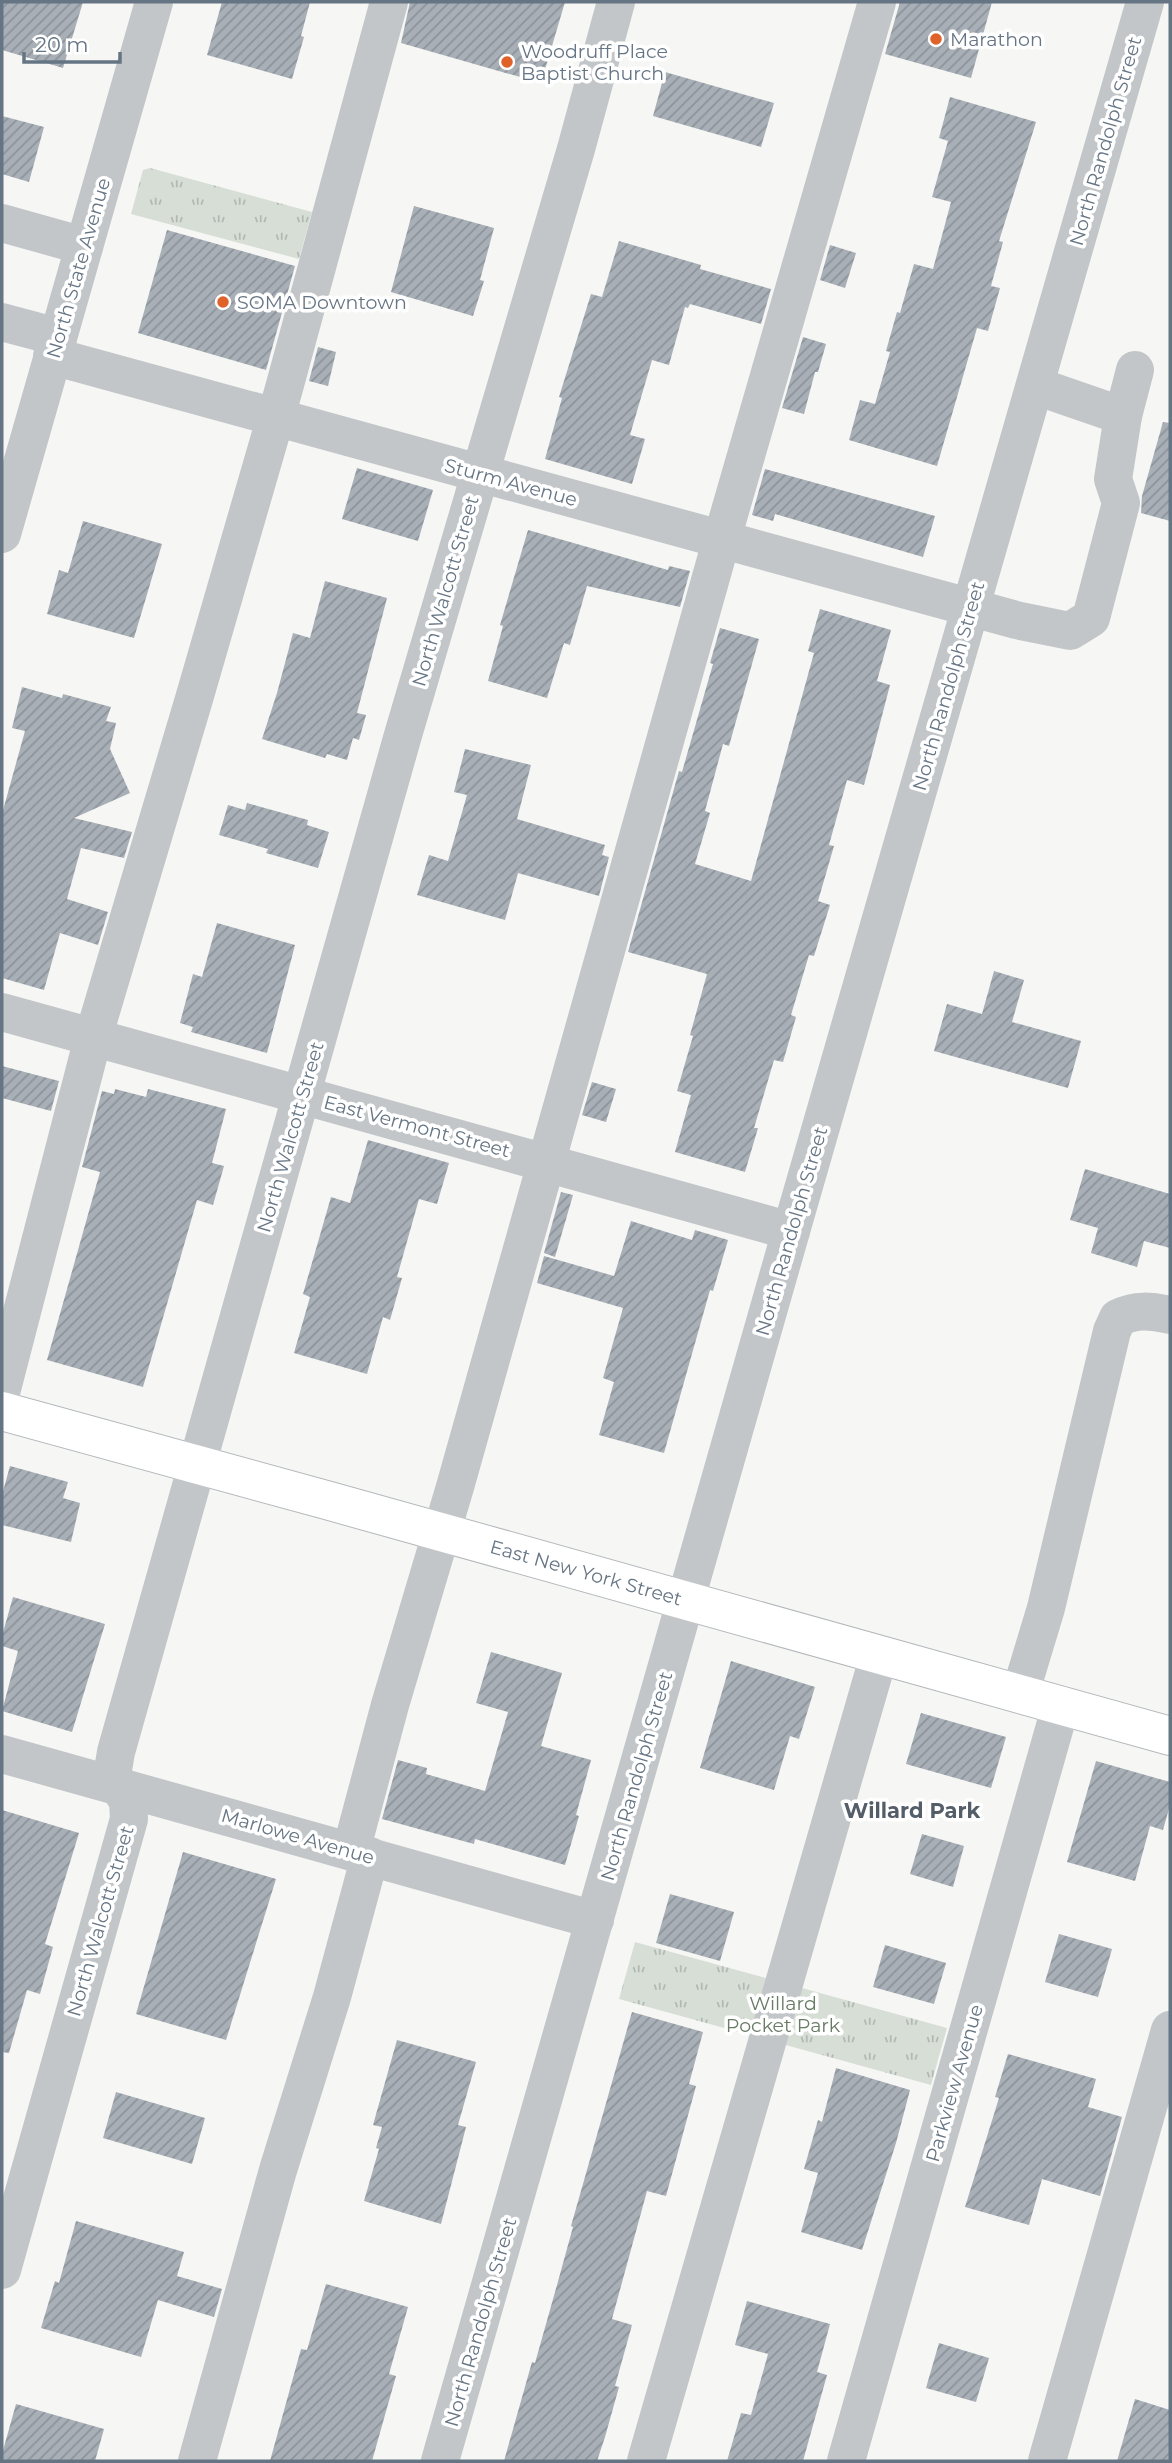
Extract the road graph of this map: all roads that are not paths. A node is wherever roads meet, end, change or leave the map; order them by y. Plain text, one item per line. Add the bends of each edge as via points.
1 (154, 2) edge
2 (389, 2) edge
3 (616, 2) edge
4 (877, 2) edge
5 (1145, 2) edge
6 (2, 223) edge
7 (84, 246) junction
8 (2, 322) edge
9 (55, 347) junction
10 (1135, 370) dead end
11 (1036, 386) junction
12 (1123, 416) junction
13 (275, 417) junction
14 (479, 473) junction
15 (2, 534) edge
16 (722, 539) junction
17 (971, 607) junction
18 (2, 1012) edge
19 (93, 1038) junction
20 (302, 1095) junction
21 (547, 1162) junction
22 (791, 1231) junction
23 (1170, 1315) edge
24 (2, 1389) edge
25 (2, 1411) edge
26 (197, 1464) junction
27 (442, 1532) junction
28 (685, 1602) junction
29 (879, 1655) junction
30 (1020, 1694) junction
31 (1061, 1705) junction
32 (1170, 1736) edge
33 (2, 1754) edge
34 (117, 1786) junction
35 (360, 1854) junction
36 (595, 1920) junction
37 (1170, 2030) edge
38 (2, 2270) edge
39 (197, 2461) edge
40 (440, 2461) edge
41 (646, 2461) edge
42 (846, 2461) edge
43 (1047, 2461) edge

1 - 7 street, North State Avenue
2 - 13 street
3 - 14 street, North Walcott Street
4 - 16 street
5 - 11 street, North Randolph Street
6 - 7 street
7 - 9 street, North State Avenue
8 - 9 street, Sturm Avenue
9 - 13 street, Sturm Avenue
9 - 15 street, North State Avenue
10 - 12 street, Sturm Avenue
11 - 12 street
11 - 17 street, North Randolph Street
12 - 17 street, Sturm Avenue via 1113,479 1121,503 1091,618 1070,631
13 - 14 street, Sturm Avenue
13 - 19 street
14 - 16 street, Sturm Avenue
14 - 20 street, North Walcott Street
16 - 17 street, Sturm Avenue
16 - 21 street
17 - 22 street, North Randolph Street
18 - 19 street, East Vermont Street
19 - 20 street, East Vermont Street
19 - 24 street
20 - 21 street, East Vermont Street
20 - 26 street, North Walcott Street
21 - 22 street, East Vermont Street
21 - 27 street
22 - 28 street, North Randolph Street
23 - 30 street via 1129,1312 1118,1318 1112,1331 1046,1608
25 - 26 main road, East New York Street
26 - 27 main road, East New York Street
26 - 34 street, North Walcott Street via 111,1771
27 - 28 main road, East New York Street
27 - 35 street via 393,1692
28 - 29 main road, East New York Street
28 - 36 street, North Randolph Street
29 - 30 main road, East New York Street
29 - 41 street
30 - 31 main road, East New York Street
31 - 32 main road, East New York Street
31 - 42 street, Parkview Avenue
33 - 34 street, Marlowe Avenue
34 - 35 street, Marlowe Avenue
34 - 38 street, North Walcott Street via 128,1801 129,1819
35 - 36 street, Marlowe Avenue
35 - 39 street via 332,1997 278,2169
36 - 40 street, North Randolph Street
37 - 43 street

